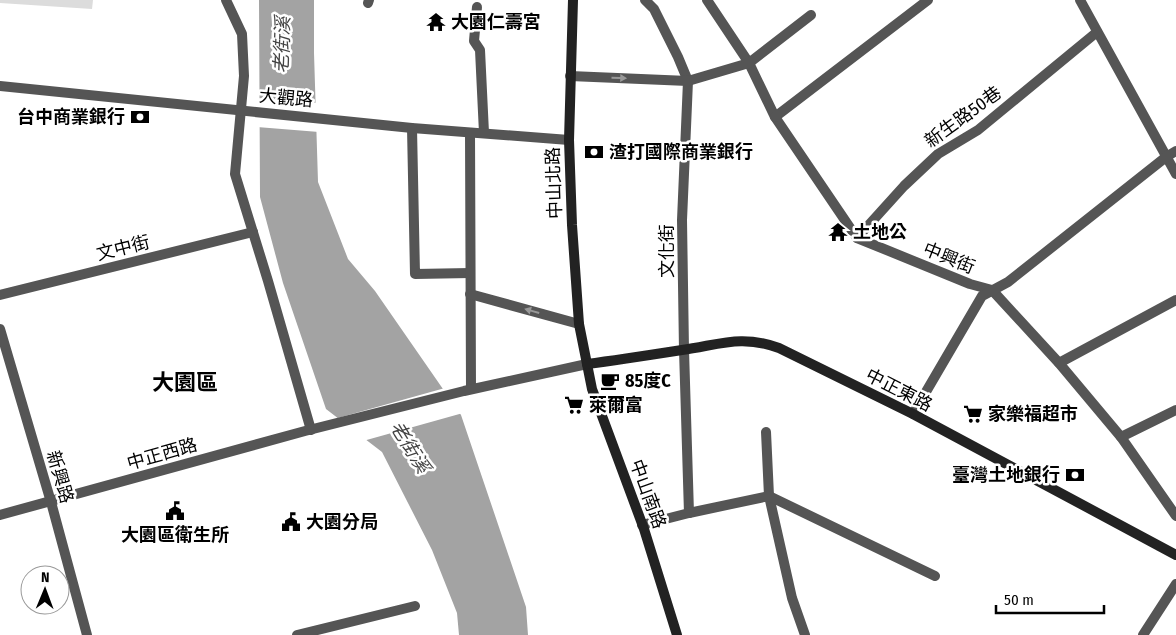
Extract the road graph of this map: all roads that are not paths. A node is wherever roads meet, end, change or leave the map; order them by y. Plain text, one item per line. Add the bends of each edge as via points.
1 (226, 0) edge
2 (573, 0) edge
3 (645, 0) edge
4 (928, 0) edge
5 (1080, 0) edge
6 (711, 2) edge
7 (476, 7) dead end
8 (811, 15) dead end
9 (1097, 32) junction
10 (749, 63) junction
11 (570, 76) junction
12 (688, 81) junction
13 (0, 86) edge
14 (244, 111) junction
15 (775, 116) junction
16 (412, 128) junction
17 (470, 133) junction
18 (484, 134) junction
19 (569, 140) junction
20 (1176, 151) edge
21 (1166, 157) junction
22 (1176, 174) edge
23 (253, 232) junction
24 (857, 238) junction
25 (470, 273) junction
26 (992, 290) junction
27 (470, 294) junction
28 (0, 295) edge
29 (1176, 300) edge
30 (579, 324) junction
31 (0, 329) edge
32 (684, 350) junction
33 (1059, 363) junction
34 (587, 364) junction
35 (468, 390) junction
36 (1176, 410) edge
37 (912, 414) junction
38 (311, 430) junction
39 (766, 432) dead end
40 (1121, 437) junction
41 (769, 496) junction
42 (51, 502) junction
43 (689, 513) junction
44 (0, 515) edge
45 (1176, 516) edge
46 (642, 525) junction
47 (1176, 555) edge
48 (935, 576) dead end
49 (1176, 584) edge
50 (415, 606) dead end
51 (87, 635) edge
52 (297, 635) edge
53 (677, 635) edge
54 (805, 635) edge
55 (1143, 635) edge

1 - 14 street via 242,34
2 - 11 main road, 中山北路
3 - 12 street, 文化街 via 654,9
4 - 15 street
5 - 9 street
6 - 10 street
7 - 18 street via 474,41 480,50
8 - 10 street
9 - 21 street
9 - 24 street, 新生路50巷 via 978,130 938,154
10 - 12 street
10 - 15 street
11 -> 12 street
11 - 19 main road, 中山北路
12 - 32 street, 文化街 via 682,220
13 - 14 street, 大觀路
14 - 16 street, 大觀路
14 - 23 street via 235,174
15 - 24 street
16 - 17 street, 大觀路
16 - 25 street via 415,274
17 - 18 street, 大觀路
17 - 25 street
18 - 19 street, 大觀路
19 - 30 main road, 中山北路
20 - 21 street
21 - 22 street
21 - 26 street via 1008,282
23 - 28 street, 文中街
23 - 38 street
24 - 26 street, 中興街
25 - 27 street
26 - 33 street, 中興街
26 - 37 street via 982,296
30 -> 27 street
27 - 35 street
29 - 33 street
30 - 34 main road, 中山北路
31 - 42 street, 新興路
32 - 34 main road, 中正東路
32 - 37 main road, 中正東路 via 735,340 764,342
32 - 43 street, 文化街
33 - 40 street, 中興街
34 - 35 street
34 - 46 main road, 中山南路 via 592,390
35 - 38 street, 中正西路
36 - 40 street
37 - 47 main road, 中正東路
38 - 42 street, 中正西路
39 - 41 street
40 - 45 street, 中興街
41 - 43 street
41 - 48 street
41 - 54 street via 792,598
42 - 44 street, 中正西路
42 - 51 street, 新興路
43 - 46 street
46 - 53 main road, 中山南路
49 - 55 street
50 - 52 street

